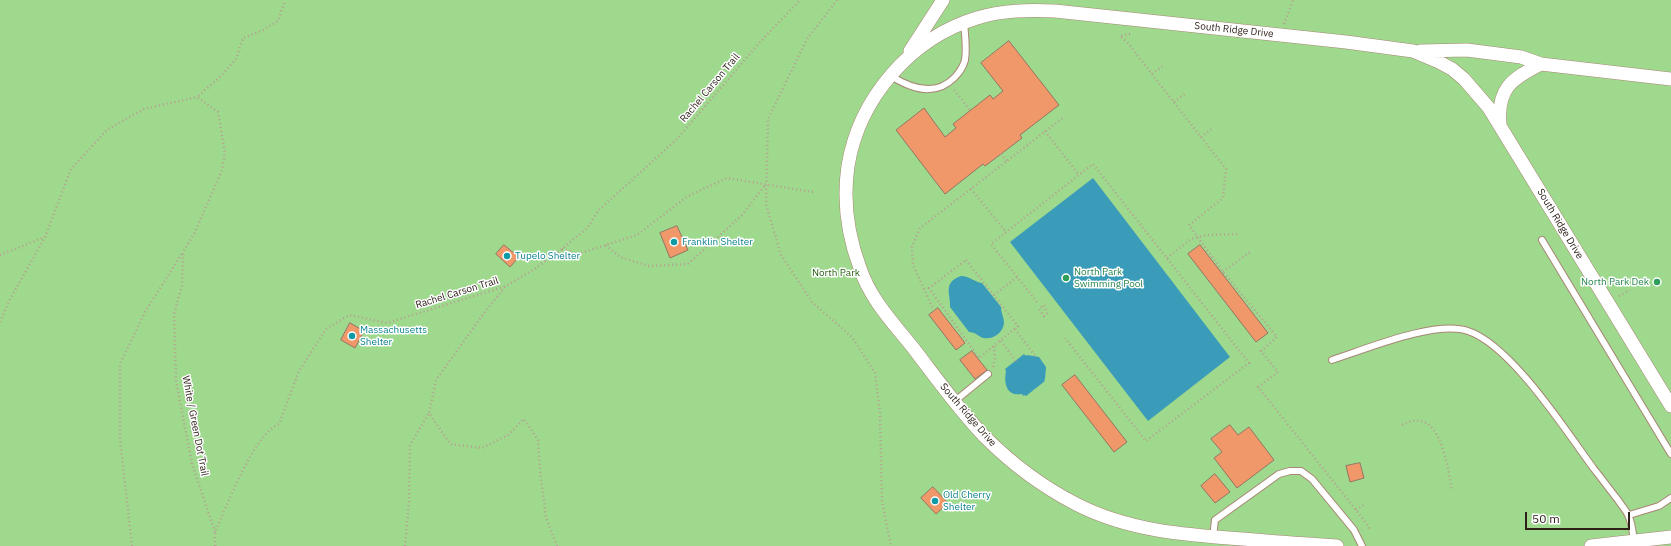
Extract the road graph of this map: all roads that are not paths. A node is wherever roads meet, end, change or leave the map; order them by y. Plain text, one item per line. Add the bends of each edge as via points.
1 (943, 0) edge
2 (1042, 0) edge
3 (1055, 11) junction
4 (964, 23) junction
5 (1413, 51) junction
6 (903, 62) junction
7 (1541, 64) junction
8 (891, 76) junction
9 (1671, 79) edge
10 (1500, 124) junction
11 (1542, 240) dead end
12 (1332, 360) dead end
13 (988, 374) road end
14 (955, 401) junction
15 (1671, 406) edge
16 (1671, 454) edge
17 (1671, 498) edge
18 (1629, 515) junction
19 (1213, 537) junction
20 (1671, 537) edge
21 (1634, 542) junction
22 (1337, 546) edge
23 (1362, 546) edge
24 (1591, 546) edge

1 - 6 street, South Ridge Drive
2 - 3 street
3 - 4 street, South Ridge Drive via 1008,11
3 - 5 street, South Ridge Drive
4 - 6 street, South Ridge Drive via 921,47
4 - 8 lane via 965,60 958,74 949,83 925,89 904,84
5 - 7 street, South Ridge Drive via 1467,50 1521,56
5 - 10 street, South Ridge Drive via 1439,62 1464,79
6 - 8 street, South Ridge Drive
7 - 9 street, South Ridge Drive
7 - 10 street, South Ridge Drive via 1523,74 1504,91 1498,110
8 - 14 street, South Ridge Drive via 878,91 862,121 848,166 848,226 860,271 873,296
10 - 15 street, South Ridge Drive
11 - 16 lane
12 - 18 lane via 1436,329 1453,328 1478,336 1516,367 1536,390
13 - 14 lane
14 - 19 street, South Ridge Drive via 1004,455 1024,471 1078,505 1127,524 1153,530
17 - 18 lane via 1659,506
18 - 21 lane
19 - 22 street, South Ridge Drive
19 - 23 lane via 1215,520 1279,474 1301,471 1312,479 1354,530
20 - 21 street
21 - 24 street

